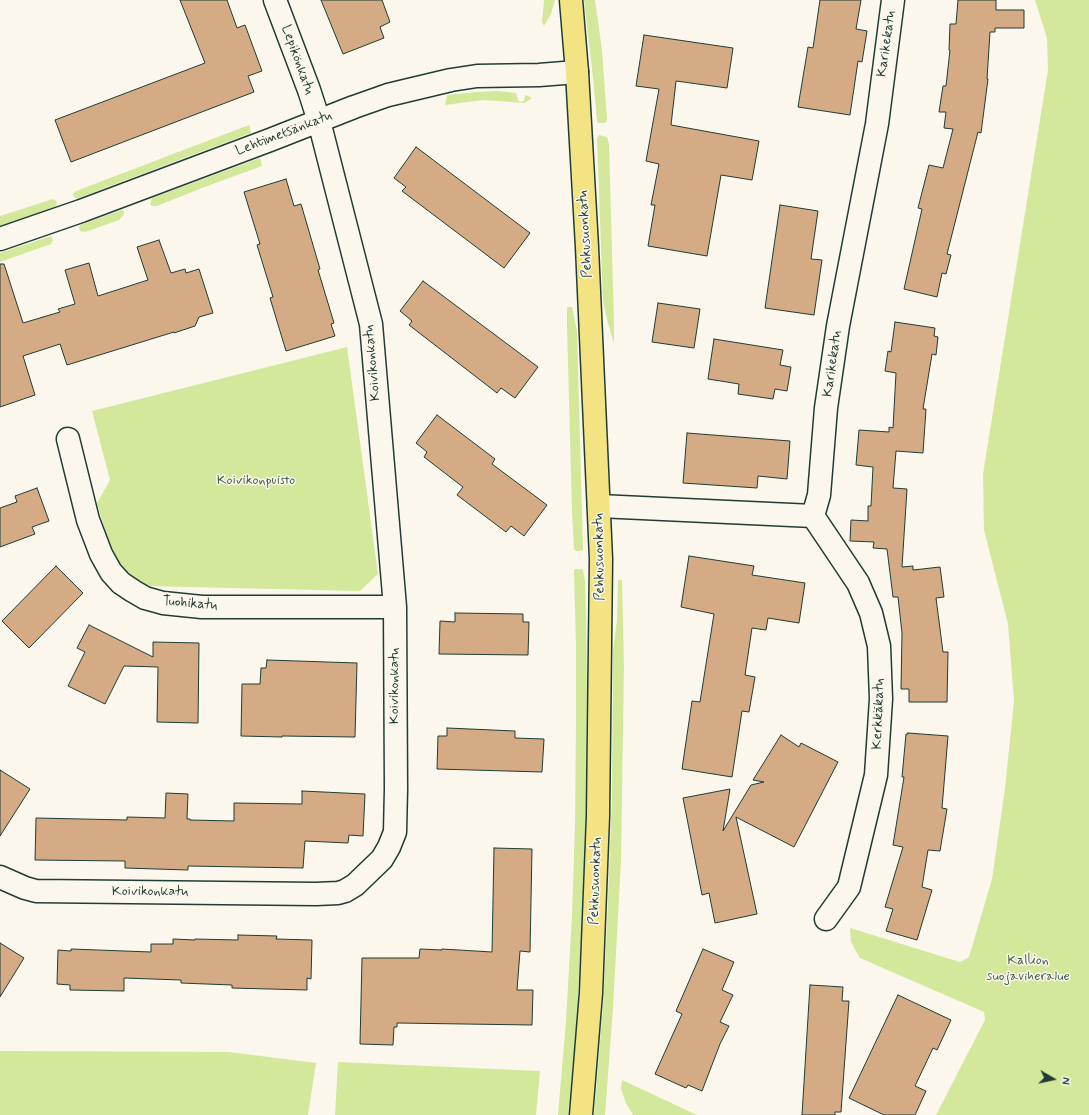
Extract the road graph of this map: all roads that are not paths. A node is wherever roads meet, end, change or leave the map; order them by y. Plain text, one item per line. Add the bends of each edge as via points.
1 (275, 0) edge
2 (571, 0) edge
3 (893, 0) edge
4 (577, 72) junction
5 (318, 121) junction
6 (0, 240) edge
7 (68, 439) dead end
8 (599, 506) junction
9 (813, 516) junction
10 (395, 607) junction
11 (0, 877) edge
12 (826, 919) dead end
13 (581, 1115) edge

1 - 5 street, Lepikönkatu
2 - 4 main road, Pehkusuonkatu
3 - 9 street, Karikekatu via 877,124 838,326 826,408 819,495
4 - 5 street, Lehtimetsänkatu via 478,76 451,80 388,95
4 - 8 main road, Pehkusuonkatu
5 - 6 street, Lehtimetsänkatu
5 - 10 street, Koivikonkatu via 371,324
7 - 10 street, Tuohikatu via 88,520 101,554 111,572 132,591 163,603 202,607
8 - 9 street
8 - 13 main road, Pehkusuonkatu via 601,582 598,816 590,993
9 - 12 street, Kerkkäkatu via 858,583 871,613 879,646 881,699 876,775 849,888
10 - 11 street, Koivikonkatu via 395,832 382,859 356,885 345,891 328,894 68,892 36,891

